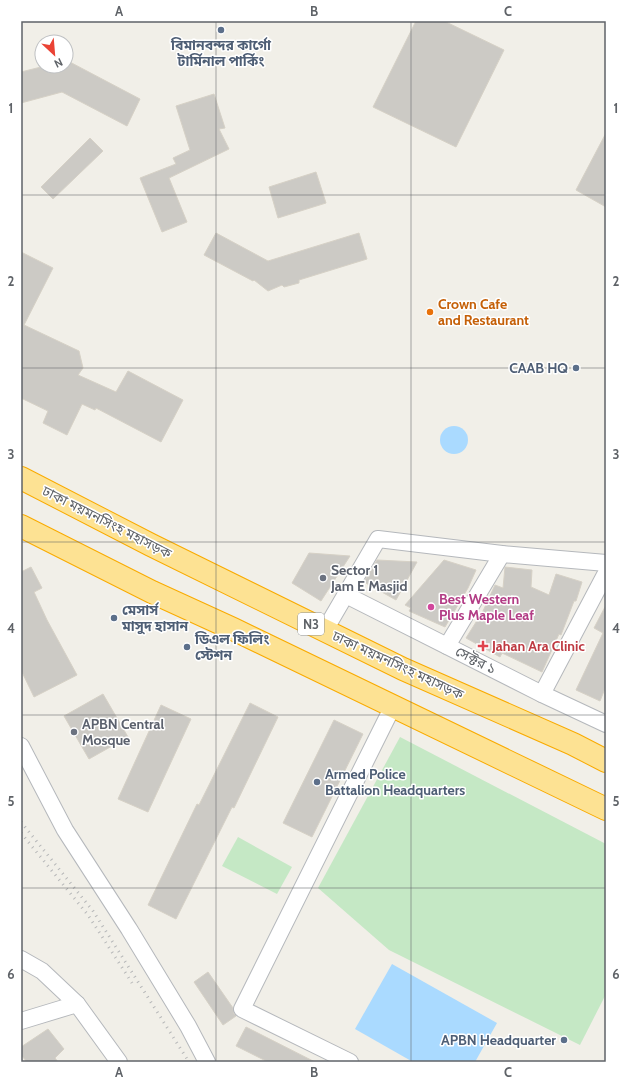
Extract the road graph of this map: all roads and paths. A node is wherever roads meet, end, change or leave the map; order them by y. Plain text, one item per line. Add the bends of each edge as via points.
1 (21, 478) edge
2 (21, 526) edge
3 (502, 554) junction
4 (606, 562) edge
5 (606, 573) edge
6 (346, 595) junction
7 (325, 630) junction
8 (447, 646) junction
9 (542, 694) junction
10 (393, 706) junction
11 (606, 724) edge
12 (21, 746) edge
13 (606, 761) edge
14 (606, 809) edge
15 (24, 964) edge
16 (77, 1004) junction
17 (21, 1021) edge
18 (119, 1062) edge
19 (207, 1062) edge
20 (350, 1062) edge

1 - 7 highway, ঢাকা ময়মনসিংহ মহাসড়ক / N3
2 - 10 highway via 152,592
3 - 4 street
3 - 6 street via 378,539
3 - 8 street
5 - 9 street
6 - 7 street
6 - 8 street, সেক্টর ১
7 - 13 highway, ঢাকা ময়মনসিংহ মহাসড়ক / N3 via 403,669
8 - 9 street, সেক্টর ১
9 - 11 street, সেক্টর ১
10 - 14 highway
10 - 20 street via 242,1009
12 - 19 street via 65,830 173,1000
15 - 16 street via 42,971
16 - 17 street
16 - 18 street

